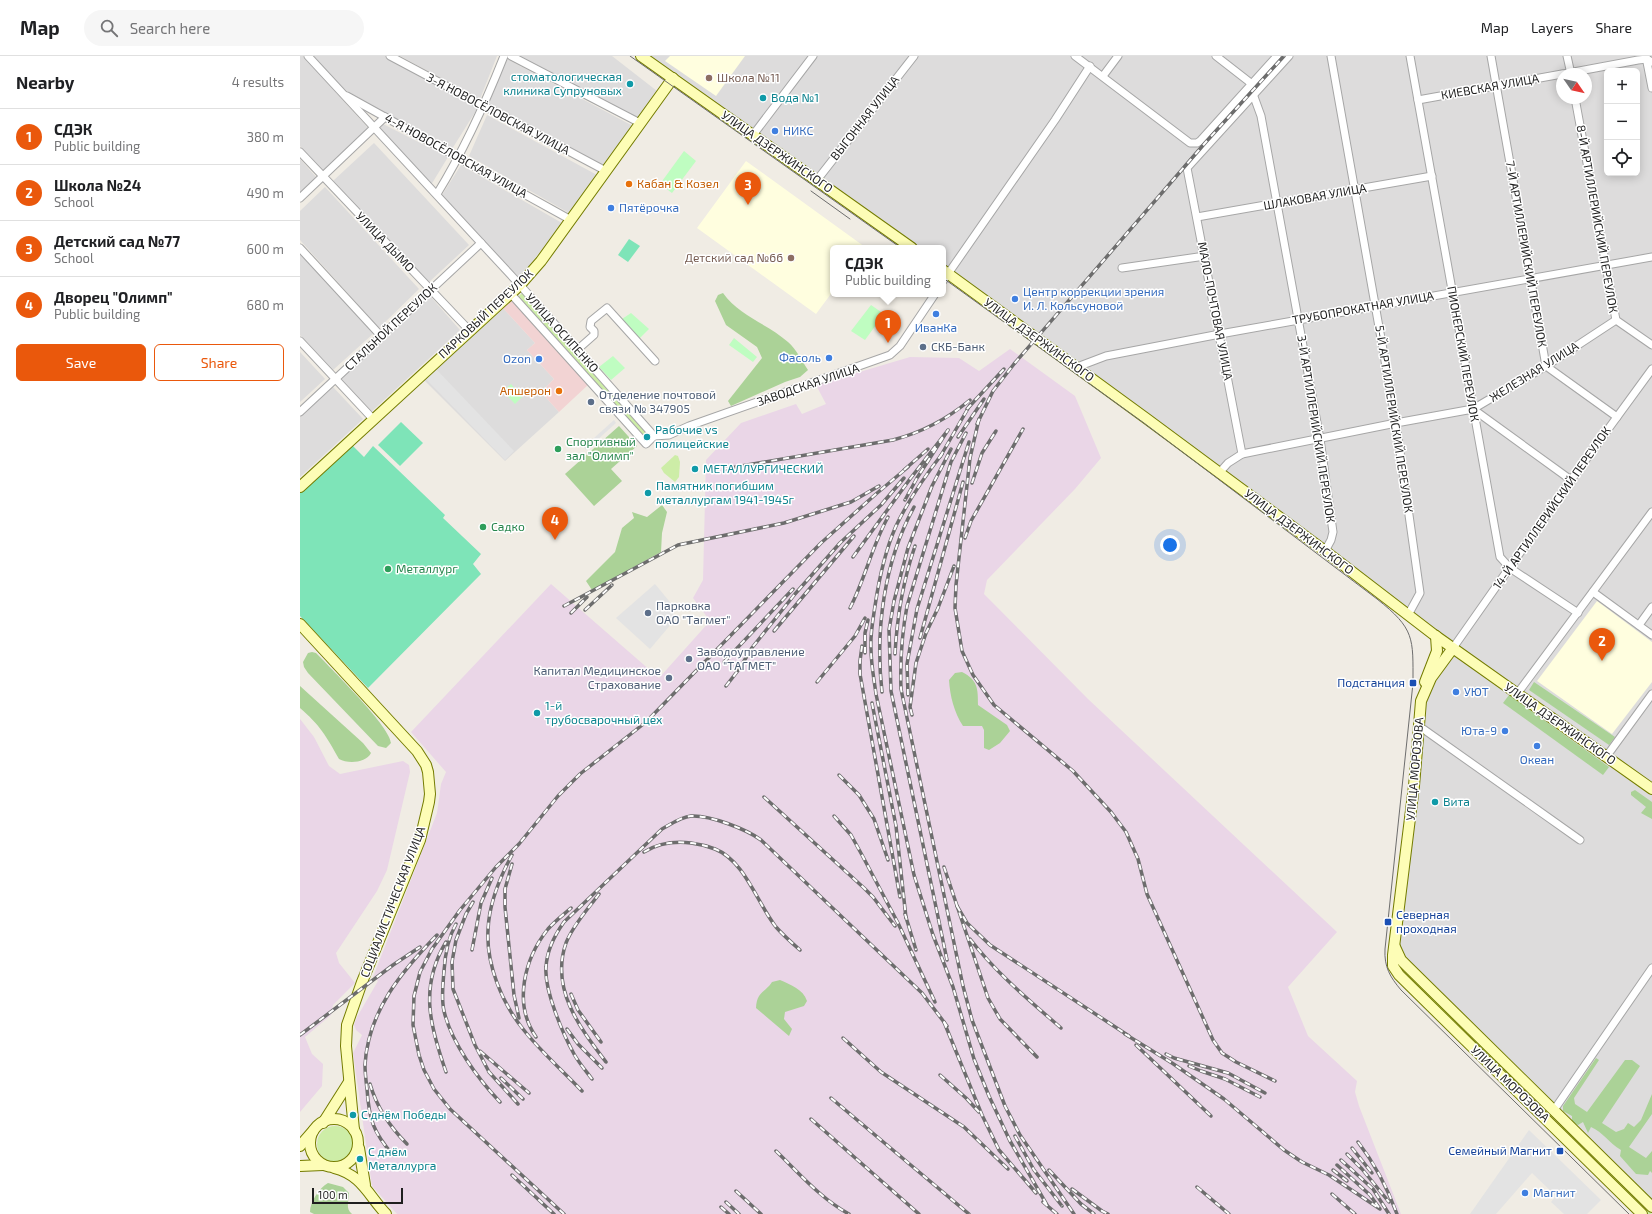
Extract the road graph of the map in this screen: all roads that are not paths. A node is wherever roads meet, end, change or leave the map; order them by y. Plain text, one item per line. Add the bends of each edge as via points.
1 (390, 56) edge
2 (504, 56) edge
3 (511, 56) edge
4 (641, 56) edge
5 (813, 56) edge
6 (914, 56) edge
7 (1075, 56) edge
8 (1118, 56) edge
9 (1216, 56) edge
10 (1289, 56) edge
11 (1331, 56) edge
12 (1410, 56) edge
13 (1491, 56) edge
14 (1567, 56) edge
15 (310, 57) edge
16 (1274, 57) edge
17 (1648, 59) edge
18 (1090, 66) junction
19 (1566, 68) edge
20 (1592, 69) edge
21 (1103, 76) junction
22 (1556, 76) edge
23 (673, 78) junction
24 (1252, 84) junction
25 (1496, 85) junction
26 (1652, 88) edge
27 (341, 92) junction
28 (1253, 94) junction
29 (1418, 100) junction
30 (1576, 104) edge
31 (484, 106) junction
32 (385, 117) junction
33 (640, 123) junction
34 (374, 127) junction
35 (753, 135) junction
36 (300, 152) edge
37 (459, 158) junction
38 (606, 171) junction
39 (1432, 176) junction
40 (322, 177) junction
41 (817, 180) junction
42 (1355, 190) junction
43 (437, 194) junction
44 (300, 198) edge
45 (1277, 204) junction
46 (1197, 217) junction
47 (571, 220) junction
48 (481, 243) junction
49 (908, 245) edge
50 (300, 248) edge
51 (1205, 256) junction
52 (1652, 257) edge
53 (1606, 265) junction
54 (1122, 268) dead end
55 (946, 274) edge
56 (946, 276) edge
57 (1530, 278) junction
58 (520, 285) junction
59 (431, 290) junction
60 (1452, 292) junction
61 (511, 294) junction
62 (933, 297) edge
63 (1375, 306) junction
64 (1298, 320) junction
65 (1616, 320) junction
66 (470, 331) junction
67 (1220, 334) junction
68 (382, 336) junction
69 (300, 340) edge
70 (1652, 345) edge
71 (577, 350) junction
72 (655, 361) dead end
73 (1546, 366) junction
74 (1077, 367) junction
75 (1652, 369) edge
76 (336, 379) junction
77 (1473, 409) junction
78 (300, 412) edge
79 (1617, 417) junction
80 (373, 419) junction
81 (1396, 423) junction
82 (654, 436) junction
83 (1320, 439) junction
84 (1242, 454) junction
85 (1219, 473) junction
86 (1571, 480) junction
87 (300, 487) edge
88 (1652, 512) edge
89 (1649, 522) edge
90 (1325, 551) junction
91 (1510, 568) junction
92 (1593, 592) junction
93 (1652, 608) edge
94 (1578, 613) junction
95 (1408, 615) junction
96 (300, 624) edge
97 (1639, 626) junction
98 (1652, 635) edge
99 (1436, 636) junction
100 (1453, 648) junction
101 (1517, 694) junction
102 (1652, 694) edge
103 (1421, 701) junction
104 (1419, 726) junction
105 (1606, 757) junction
106 (1652, 789) edge
107 (1580, 840) dead end
108 (1397, 961) junction
109 (1652, 968) edge
110 (349, 1082) junction
111 (1554, 1110) junction
112 (1547, 1121) junction
113 (323, 1123) junction
114 (315, 1130) junction
115 (354, 1130) junction
116 (358, 1141) junction
117 (300, 1146) edge
118 (300, 1166) edge
119 (327, 1166) junction
120 (365, 1186) junction
121 (1652, 1207) edge
122 (386, 1214) edge
123 (1642, 1214) edge

1 - 31 street, 3-Я НОВОСЁЛОВСКАЯ УЛИЦА
2 - 31 street
3 - 33 street
4 - 23 main road, УЛИЦА ДЗЕРЖИНСКОГО
5 - 35 street
6 - 41 street, ВЫГОННАЯ УЛИЦА
7 - 18 street
8 - 21 street
9 - 24 street
10 - 28 street
11 - 42 street, 5-Й АРТИЛЛЕРИЙСКИЙ ПЕРЕУЛОК
12 - 29 street, ПИОНЕРСКИЙ ПЕРЕУЛОК
13 - 25 street, 7-Й АРТИЛЛЕРИЙСКИЙ ПЕРЕУЛОК
14 - 19 street
15 - 27 street, УЛИЦА ОСИПЕНКО
16 - 24 street
17 - 20 street, КИЕВСКАЯ УЛИЦА
17 - 26 street
18 - 21 street
18 - 55 street, УЛИЦА ДЗЕРЖИНСКОГО via 1055,120
21 - 24 street via 1190,143 1197,143
22 - 25 street, КИЕВСКАЯ УЛИЦА
23 - 33 main road, ПАРКОВЫЙ ПЕРЕУЛОК
23 - 35 main road, УЛИЦА ДЗЕРЖИНСКОГО
25 - 29 street, КИЕВСКАЯ УЛИЦА
25 - 57 street, 7-Й АРТИЛЛЕРИЙСКИЙ ПЕРЕУЛОК
27 - 32 street, 4-Я НОВОСЁЛОВСКАЯ УЛИЦА
27 - 34 street, УЛИЦА ОСИПЕНКО
28 - 45 street, 3-Й АРТИЛЛЕРИЙСКИЙ ПЕРЕУЛОК via 1261,116
28 - 46 street, МАЛО-ПОЧТОВАЯ УЛИЦА via 1187,168
29 - 39 street, ПИОНЕРСКИЙ ПЕРЕУЛОК
30 - 53 street, 8-Й АРТИЛЛЕРИЙСКИЙ ПЕРЕУЛОК
31 - 37 street
31 - 38 street, 3-Я НОВОСЁЛОВСКАЯ УЛИЦА
32 - 34 street
32 - 37 street, 4-Я НОВОСЁЛОВСКАЯ УЛИЦА
33 - 38 main road, ПАРКОВЫЙ ПЕРЕУЛОК
34 - 40 street
34 - 43 street, УЛИЦА ОСИПЕНКО
35 - 41 main road, УЛИЦА ДЗЕРЖИНСКОГО
36 - 40 street, УЛИЦА ДЫМО
37 - 43 street
37 - 47 street, 4-Я НОВОСЁЛОВСКАЯ УЛИЦА
38 - 47 main road, ПАРКОВЫЙ ПЕРЕУЛОК
39 - 42 street, ШЛАКОВАЯ УЛИЦА
39 - 60 street, ПИОНЕРСКИЙ ПЕРЕУЛОК
40 - 44 street
40 - 59 street, УЛИЦА ДЫМО
41 - 49 main road, УЛИЦА ДЗЕРЖИНСКОГО
42 - 45 street, ШЛАКОВАЯ УЛИЦА
42 - 63 street, 5-Й АРТИЛЛЕРИЙСКИЙ ПЕРЕУЛОК
43 - 48 street, УЛИЦА ОСИПЕНКО
45 - 46 street, ШЛАКОВАЯ УЛИЦА
45 - 64 street, 3-Й АРТИЛЛЕРИЙСКИЙ ПЕРЕУЛОК
46 - 51 street, МАЛО-ПОЧТОВАЯ УЛИЦА
47 - 58 main road, ПАРКОВЫЙ ПЕРЕУЛОК
48 - 58 street, УЛИЦА ОСИПЕНКО
48 - 59 street, СТАЛЬНОЙ ПЕРЕУЛОК
50 - 68 street
51 - 54 street
51 - 67 street, МАЛО-ПОЧТОВАЯ УЛИЦА
52 - 53 street, ТРУБОПРОКАТНАЯ УЛИЦА
53 - 57 street, ТРУБОПРОКАТНАЯ УЛИЦА
53 - 65 street, 8-Й АРТИЛЛЕРИЙСКИЙ ПЕРЕУЛОК
56 - 74 main road, УЛИЦА ДЗЕРЖИНСКОГО
57 - 60 street, ТРУБОПРОКАТНАЯ УЛИЦА
57 - 73 street, 7-Й АРТИЛЛЕРИЙСКИЙ ПЕРЕУЛОК
58 - 61 main road, ПАРКОВЫЙ ПЕРЕУЛОК
58 - 71 street, УЛИЦА ОСИПЕНКО
59 - 66 street, УЛИЦА ДЫМО
59 - 68 street, СТАЛЬНОЙ ПЕРЕУЛОК
60 - 63 street, ТРУБОПРОКАТНАЯ УЛИЦА
60 - 77 street, ПИОНЕРСКИЙ ПЕРЕУЛОК
61 - 66 main road, ПАРКОВЫЙ ПЕРЕУЛОК
61 - 82 street, УЛИЦА ОСИПЕНКО via 646,444
62 - 82 street, ЗАВОДСКАЯ УЛИЦА via 900,346 890,355 669,435
63 - 64 street, ТРУБОПРОКАТНАЯ УЛИЦА
63 - 81 street, 5-Й АРТИЛЛЕРИЙСКИЙ ПЕРЕУЛОК
64 - 67 street, ТРУБОПРОКАТНАЯ УЛИЦА
64 - 83 street, 3-Й АРТИЛЛЕРИЙСКИЙ ПЕРЕУЛОК
65 - 70 street, 8-Й АРТИЛЛЕРИЙСКИЙ ПЕРЕУЛОК
65 - 73 street, ЖЕЛЕЗНАЯ УЛИЦА
66 - 80 main road, ПАРКОВЫЙ ПЕРЕУЛОК
67 - 74 street, ТРУБОПРОКАТНАЯ УЛИЦА via 1106,356
67 - 84 street, МАЛО-ПОЧТОВАЯ УЛИЦА
68 - 76 street, СТАЛЬНОЙ ПЕРЕУЛОК
69 - 76 street
71 - 72 street via 594,335 590,327 591,321 606,308
71 - 82 street, УЛИЦА ОСИПЕНКО
73 - 77 street, ЖЕЛЕЗНАЯ УЛИЦА
73 - 79 street
74 - 85 main road, УЛИЦА ДЗЕРЖИНСКОГО
75 - 79 street, 14-Й АРТИЛЛЕРИЙСКИЙ ПЕРЕУЛОК
76 - 78 street, СТАЛЬНОЙ ПЕРЕУЛОК
76 - 80 street
77 - 81 street, ЖЕЛЕЗНАЯ УЛИЦА
77 - 86 street
77 - 91 street, ПИОНЕРСКИЙ ПЕРЕУЛОК via 1500,557
79 - 86 street, 14-Й АРТИЛЛЕРИЙСКИЙ ПЕРЕУЛОК
80 - 87 main road, ПАРКОВЫЙ ПЕРЕУЛОК
81 - 83 street, ЖЕЛЕЗНАЯ УЛИЦА
81 - 95 street, 5-Й АРТИЛЛЕРИЙСКИЙ ПЕРЕУЛОК via 1420,593
83 - 84 street, ЖЕЛЕЗНАЯ УЛИЦА
83 - 90 street, 3-Й АРТИЛЛЕРИЙСКИЙ ПЕРЕУЛОК via 1333,532
84 - 85 street, ЖЕЛЕЗНАЯ УЛИЦА
85 - 90 main road, УЛИЦА ДЗЕРЖИНСКОГО
86 - 91 street, 14-Й АРТИЛЛЕРИЙСКИЙ ПЕРЕУЛОК
88 - 89 street
89 - 92 street
90 - 95 main road, УЛИЦА ДЗЕРЖИНСКОГО
91 - 94 street, ПИОНЕРСКИЙ ПЕРЕУЛОК
91 - 100 street, 14-Й АРТИЛЛЕРИЙСКИЙ ПЕРЕУЛОК
92 - 94 street
92 - 97 street
93 - 97 street
94 - 101 street
95 - 99 main road, УЛИЦА ДЗЕРЖИНСКОГО
96 - 110 main road, СОЦИАЛИСТИЧЕСКАЯ УЛИЦА via 417,751 426,765 430,784 429,802 420,840 346,1025
97 - 98 street
99 - 100 main road, УЛИЦА ДЗЕРЖИНСКОГО
99 - 103 main road via 1437,651 1425,679
100 - 101 main road, УЛИЦА ДЗЕРЖИНСКОГО
100 - 103 main road, УЛИЦА МОРОЗОВА via 1431,678
101 - 105 main road, УЛИЦА ДЗЕРЖИНСКОГО
102 - 105 street
103 - 104 main road, УЛИЦА МОРОЗОВА
104 - 107 street
104 - 108 main road, УЛИЦА МОРОЗОВА via 1395,947
105 - 106 main road, УЛИЦА ДЗЕРЖИНСКОГО
108 - 111 main road, УЛИЦА МОРОЗОВА
108 - 112 main road, УЛИЦА МОРОЗОВА via 1394,968 1399,975
109 - 111 street
110 - 113 main road
110 - 115 main road, СОЦИАЛИСТИЧЕСКАЯ УЛИЦА
111 - 112 main road
111 - 121 main road, УЛИЦА МОРОЗОВА
112 - 123 main road, УЛИЦА МОРОЗОВА
113 - 114 main road
113 - 115 main road via 336,1119
114 - 117 main road
114 - 119 main road via 310,1145 315,1156
115 - 116 main road
116 - 119 main road via 358,1148 351,1161 338,1167
116 - 120 main road
118 - 119 main road
119 - 120 main road via 349,1173
120 - 122 main road

